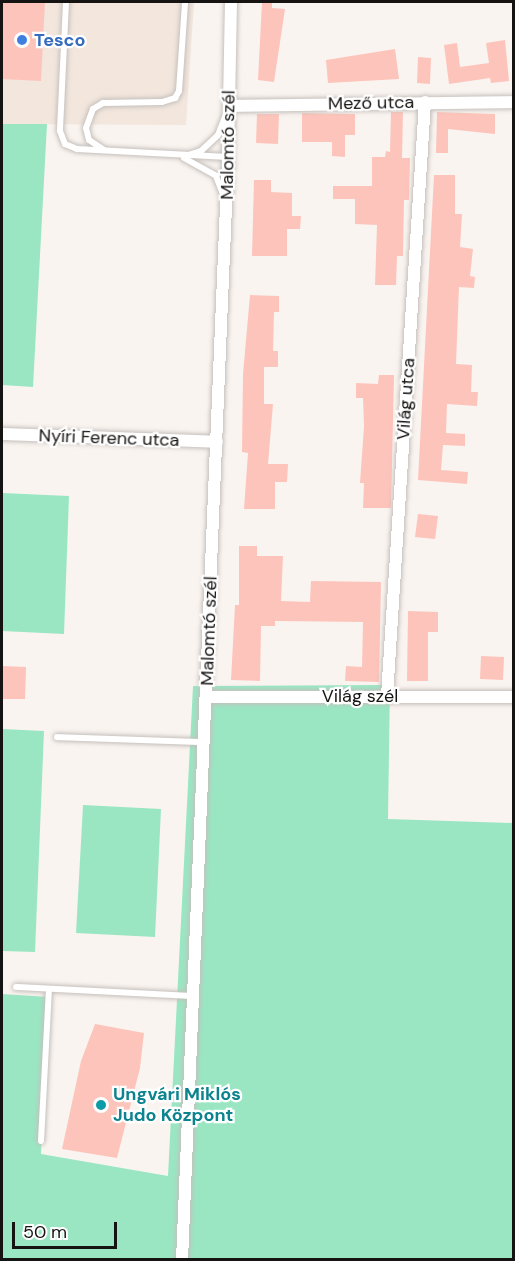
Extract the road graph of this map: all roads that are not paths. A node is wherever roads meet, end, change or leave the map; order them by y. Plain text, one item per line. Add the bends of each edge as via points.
1 (66, 2) edge
2 (186, 2) edge
3 (231, 2) edge
4 (424, 102) junction
5 (513, 102) edge
6 (229, 106) junction
7 (105, 150) junction
8 (181, 157) junction
9 (228, 157) junction
10 (226, 208) junction
11 (2, 434) edge
12 (217, 442) junction
13 (387, 696) junction
14 (207, 697) junction
15 (513, 697) edge
16 (57, 737) dead end
17 (205, 742) junction
18 (16, 987) dead end
19 (49, 988) junction
20 (194, 996) junction
21 (41, 1141) dead end
22 (182, 1260) edge

1 - 7 lane via 60,132 65,144
2 - 7 lane via 183,70 175,98 162,102 103,103 93,109 86,128 89,140
3 - 6 street, Malomtó szél
4 - 5 street, Mező utca
4 - 6 street, Mező utca
4 - 13 street, Világ utca
6 - 8 lane via 218,135 201,151
6 - 9 street, Malomtó szél
7 - 8 lane
8 - 9 lane
8 - 10 lane via 216,176
9 - 10 street, Malomtó szél
10 - 12 street, Malomtó szél
11 - 12 street, Nyíri Ferenc utca
12 - 14 street, Malomtó szél
13 - 14 street, Világ szél
13 - 15 street, Világ szél
14 - 17 street, Malomtó szél
16 - 17 lane
17 - 20 street, Malomtó szél
18 - 19 lane
19 - 20 lane
19 - 21 lane
20 - 22 street, Malomtó szél

